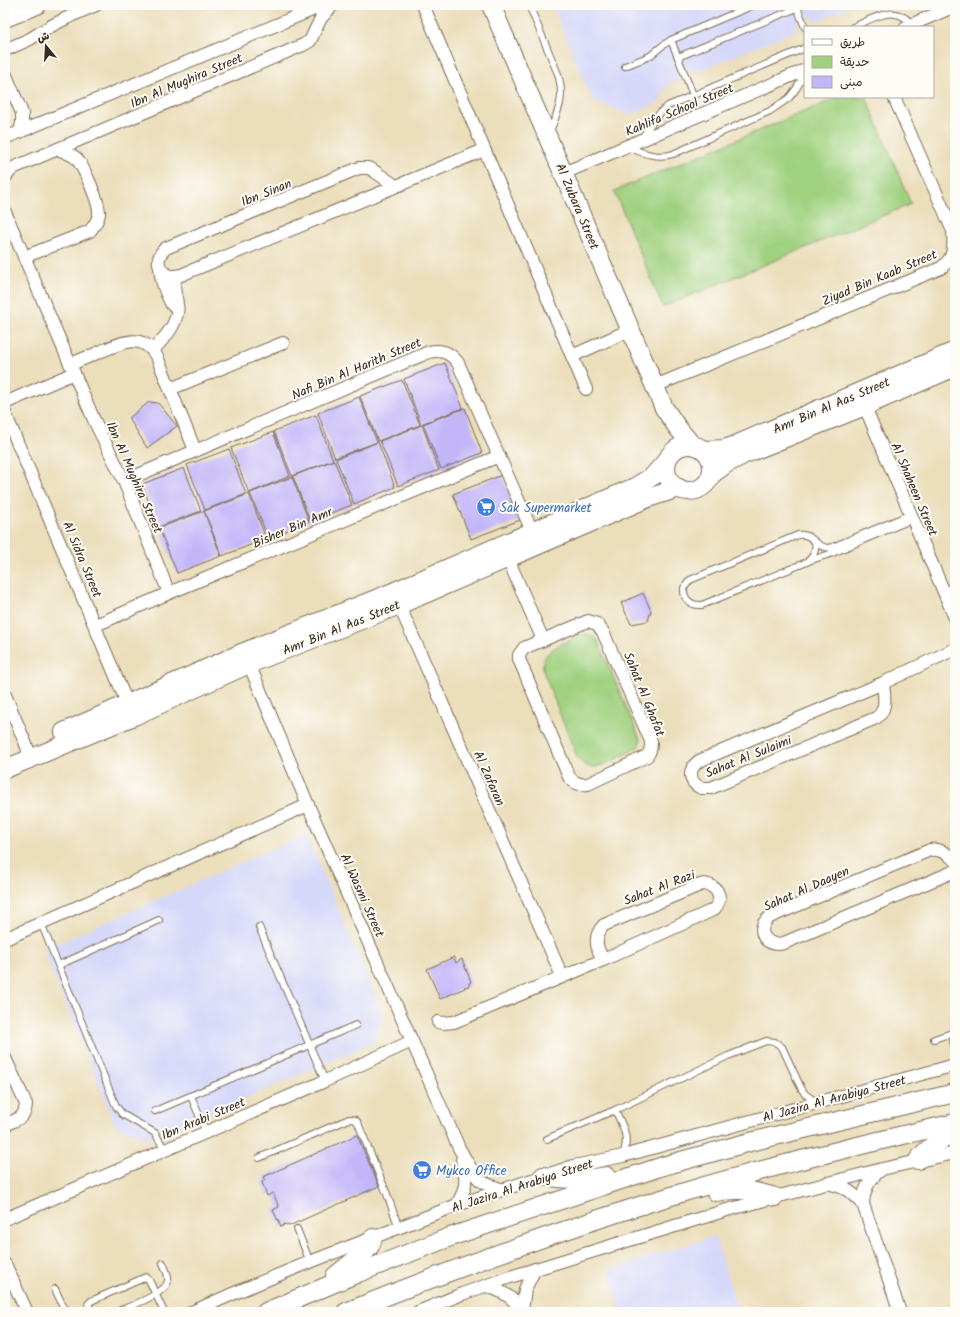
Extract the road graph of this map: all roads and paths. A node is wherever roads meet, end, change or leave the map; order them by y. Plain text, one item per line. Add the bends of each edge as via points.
1 (37, 5) edge
2 (96, 5) edge
3 (324, 5) edge
4 (333, 5) edge
5 (422, 5) edge
6 (492, 5) edge
7 (529, 5) edge
8 (754, 5) edge
9 (797, 7) edge
10 (954, 8) edge
11 (305, 13) junction
12 (5, 18) edge
13 (909, 25) edge
14 (805, 26) edge
15 (855, 26) edge
16 (317, 27) junction
17 (671, 40) junction
18 (804, 48) edge
19 (5, 50) edge
20 (678, 57) junction
21 (625, 66) dead end
22 (804, 70) edge
23 (5, 73) edge
24 (804, 76) edge
25 (693, 95) junction
26 (894, 98) edge
27 (22, 113) junction
28 (37, 125) junction
29 (20, 132) junction
30 (548, 136) junction
31 (5, 138) edge
32 (640, 141) junction
33 (626, 147) junction
34 (58, 149) junction
35 (484, 150) junction
36 (8, 168) edge
37 (564, 174) junction
38 (396, 186) junction
39 (5, 212) edge
40 (24, 257) junction
41 (160, 268) junction
42 (177, 276) junction
43 (176, 311) junction
44 (630, 330) junction
45 (283, 343) dead end
46 (153, 350) junction
47 (955, 351) edge
48 (572, 356) junction
49 (955, 367) edge
50 (72, 369) junction
51 (655, 386) junction
52 (170, 389) junction
53 (586, 389) dead end
54 (862, 400) junction
55 (5, 403) edge
56 (664, 408) junction
57 (5, 413) edge
58 (698, 448) junction
59 (195, 450) junction
60 (499, 456) junction
61 (668, 458) junction
62 (711, 476) junction
63 (124, 480) junction
64 (679, 488) junction
65 (912, 517) junction
66 (535, 538) junction
67 (815, 542) junction
68 (505, 552) junction
69 (807, 562) junction
70 (169, 593) junction
71 (396, 598) junction
72 (955, 618) edge
73 (96, 625) junction
74 (543, 640) junction
75 (955, 648) edge
76 (247, 658) junction
77 (883, 684) junction
78 (5, 695) edge
79 (131, 710) junction
80 (28, 753) junction
81 (5, 756) edge
82 (5, 769) edge
83 (308, 805) junction
84 (955, 860) edge
85 (955, 871) edge
86 (159, 920) dead end
87 (42, 923) junction
88 (259, 927) dead end
89 (5, 939) edge
90 (603, 960) junction
91 (59, 965) junction
92 (562, 976) junction
93 (438, 1022) dead end
94 (356, 1025) dead end
95 (954, 1032) edge
96 (934, 1039) dead end
97 (412, 1041) junction
98 (309, 1044) junction
99 (955, 1053) edge
100 (5, 1058) edge
101 (955, 1064) edge
102 (325, 1081) junction
103 (955, 1093) edge
104 (191, 1096) junction
105 (816, 1102) junction
106 (615, 1110) junction
107 (154, 1111) dead end
108 (955, 1123) edge
109 (5, 1125) edge
110 (206, 1132) junction
111 (955, 1134) edge
112 (547, 1139) dead end
113 (459, 1148) junction
114 (165, 1150) junction
115 (955, 1153) edge
116 (623, 1156) junction
117 (260, 1158) dead end
118 (918, 1160) junction
119 (663, 1166) junction
120 (882, 1169) junction
121 (543, 1176) junction
122 (826, 1183) junction
123 (503, 1190) junction
124 (681, 1193) junction
125 (775, 1197) junction
126 (863, 1204) junction
127 (457, 1205) junction
128 (5, 1219) edge
129 (399, 1228) junction
130 (298, 1230) dead end
131 (373, 1238) junction
132 (310, 1262) junction
133 (163, 1263) dead end
134 (5, 1264) edge
135 (535, 1269) junction
136 (486, 1286) junction
137 (56, 1289) dead end
138 (307, 1294) junction
139 (156, 1295) junction
140 (522, 1311) edge
141 (27, 1312) edge
142 (69, 1312) edge
143 (92, 1312) edge
144 (116, 1312) edge
145 (164, 1312) edge
146 (192, 1312) edge
147 (266, 1312) edge
148 (346, 1312) edge
149 (418, 1312) edge
150 (900, 1312) edge

1 - 12 street
2 - 19 street
3 - 11 street, Ibn Al Mughira Street
4 - 16 street, Ibn Al Mughira Street via 321,18
5 - 35 street
6 - 30 street, Al Zubara Street
7 - 30 lane via 562,85 560,108
8 - 17 lane
9 - 14 lane
9 - 20 lane
10 - 13 street
11 - 16 street
11 - 28 street, Ibn Al Mughira Street
13 - 15 lane via 903,17 890,13
16 - 34 street, Ibn Al Mughira Street via 310,41 303,45
17 - 20 lane
17 - 21 lane via 650,56
18 - 25 lane
20 - 25 lane
22 - 32 street, Kahlifa School Street
23 - 27 street
24 - 33 lane via 789,98 770,111 673,154 654,156
25 - 32 lane via 661,111
26 - 51 street, Ziyad Bin Kaab Street via 953,231 953,253 948,262 941,268
27 - 28 street
27 - 29 street
28 - 29 street, Ibn Al Mughira Street
29 - 31 street, Ibn Al Mughira Street
30 - 37 street, Al Zubara Street
32 - 33 street, Kahlifa School Street
33 - 37 street, Kahlifa School Street
34 - 36 street, Ibn Al Mughira Street
34 - 40 street via 76,158 82,167 98,204 99,214 90,231
35 - 38 street
35 - 48 street
37 - 44 street, Al Zubara Street
38 - 41 street, Ibn Sinan via 371,169 359,168 166,248 159,257
38 - 42 street
39 - 40 street, Ibn Al Mughira Street
40 - 50 street, Ibn Al Mughira Street
41 - 42 street via 169,276
41 - 43 street, Ibn Sinan via 163,286
42 - 43 street via 174,287
43 - 46 street via 173,325
44 - 48 street
44 - 51 street, Al Zubara Street
45 - 52 street
46 - 50 street via 137,341 124,342
46 - 52 street
47 - 54 street, Amr Bin Al Aas Street
48 - 53 street
49 - 54 street, Amr Bin Al Aas Street
50 - 55 street
50 - 63 street, Ibn Al Mughira Street
51 - 56 street, Al Zubara Street
52 - 59 street
54 - 58 street, Amr Bin Al Aas Street via 724,449
54 - 62 street, Amr Bin Al Aas Street via 743,455
54 - 65 street, Al Shaheen Street
56 - 58 street, Al Zubara Street via 677,427
56 - 61 street, Al Zubara Street via 668,431
57 - 73 street, Al Sidra Street
58 - 61 street via 680,447
58 - 62 street via 709,456
59 - 60 street, Nafi Bin Al Harith Street via 429,352 440,351 451,355 458,363
59 - 63 street, Nafi Bin Al Harith Street
60 - 66 street, Nafi Bin Al Harith Street
60 - 70 street, Bisher Bin Amr
61 - 64 street via 666,474 673,485
61 - 66 street, Amr Bin Al Aas Street via 660,469 644,482
62 - 64 street via 698,489
63 - 70 street, Ibn Al Mughira Street
64 - 66 street, Amr Bin Al Aas Street
65 - 67 lane via 830,548
65 - 69 lane
65 - 72 street, Al Shaheen Street
66 - 68 street, Amr Bin Al Aas Street
67 - 69 lane via 815,551
67 - 69 lane via 808,535 798,534 693,578 685,585 684,595 691,603 702,605
68 - 71 street, Amr Bin Al Aas Street
68 - 74 street
70 - 73 street, Bisher Bin Amr
71 - 76 street, Amr Bin Al Aas Street
71 - 92 street, Al Zafaran
73 - 79 street, Al Sidra Street
74 - 74 street, Sahat Al Ghafat via 524,648 519,659 569,777 577,784 588,784 647,756 651,749 651,741 601,627 588,621
75 - 77 street, Sahat Al Sulaimi
76 - 79 street, Amr Bin Al Aas Street
76 - 83 street, Al Wasmi Street
77 - 77 street, Sahat Al Sulaimi via 699,761 691,770 692,782 701,788 711,788 876,718 883,710
78 - 80 street
79 - 80 street, Amr Bin Al Aas Street
80 - 81 street, Amr Bin Al Aas Street
80 - 82 street, Amr Bin Al Aas Street
83 - 87 street
83 - 97 street, Al Wasmi Street
84 - 85 street, Sahat Al Daayen via 942,851 930,850 772,916 764,922 762,933 769,942 784,943
86 - 91 lane
87 - 89 street
87 - 91 lane
88 - 98 lane
90 - 90 street, Sahat Al Razi via 713,910 719,898 716,890 709,885 700,885 604,925 596,940
90 - 92 street, Sahat Al Razi
91 - 114 lane via 118,1111 155,1133
92 - 93 street, Sahat Al Razi via 454,1022
94 - 98 lane
95 - 96 lane
95 - 99 lane
97 - 102 street, Ibn Arabi Street
97 - 113 street, Al Wasmi Street
98 - 102 lane
98 - 104 lane
100 - 109 street via 26,1104 21,1117
101 - 105 street, Al Jazira Al Arabiya Street
102 - 110 street, Ibn Arabi Street
103 - 119 street, Al Jazira Al Arabiya Street via 750,1142
104 - 107 lane
104 - 110 lane
105 - 106 lane via 801,1088 782,1047 766,1040
105 - 116 street, Al Jazira Al Arabiya Street
106 - 112 lane
106 - 116 lane via 626,1133
108 - 124 street via 766,1169
110 - 114 street, Ibn Arabi Street
111 - 118 street via 932,1145
113 - 123 street, Al Wasmi Street via 480,1179
113 - 127 street, Al Wasmi Street via 466,1182
114 - 128 street, Ibn Arabi Street
115 - 118 street
116 - 121 street, Al Jazira Al Arabiya Street
117 - 129 lane via 348,1119 356,1120
118 - 120 street
119 - 121 street via 637,1168 583,1180
119 - 138 street, Al Jazira Al Arabiya Street via 450,1237
120 - 122 street
120 - 126 street via 867,1184
121 - 123 street, Al Jazira Al Arabiya Street
122 - 125 street
122 - 126 street via 847,1189
123 - 127 street, Al Jazira Al Arabiya Street
124 - 125 street via 745,1190
124 - 148 street via 430,1278
125 - 135 street
126 - 150 street
127 - 129 street, Al Jazira Al Arabiya Street
129 - 131 street, Al Jazira Al Arabiya Street
130 - 132 lane
131 - 132 street, Al Jazira Al Arabiya Street
131 - 138 street via 366,1251 346,1268
132 - 146 street, Al Jazira Al Arabiya Street
133 - 139 lane via 168,1280 166,1286
134 - 141 street
135 - 136 street
135 - 140 street via 525,1289
136 - 140 street via 507,1294
136 - 149 street
137 - 142 lane via 63,1306
138 - 147 street, Al Jazira Al Arabiya Street
139 - 143 lane via 146,1277 91,1301 88,1304
139 - 144 lane
139 - 145 lane

